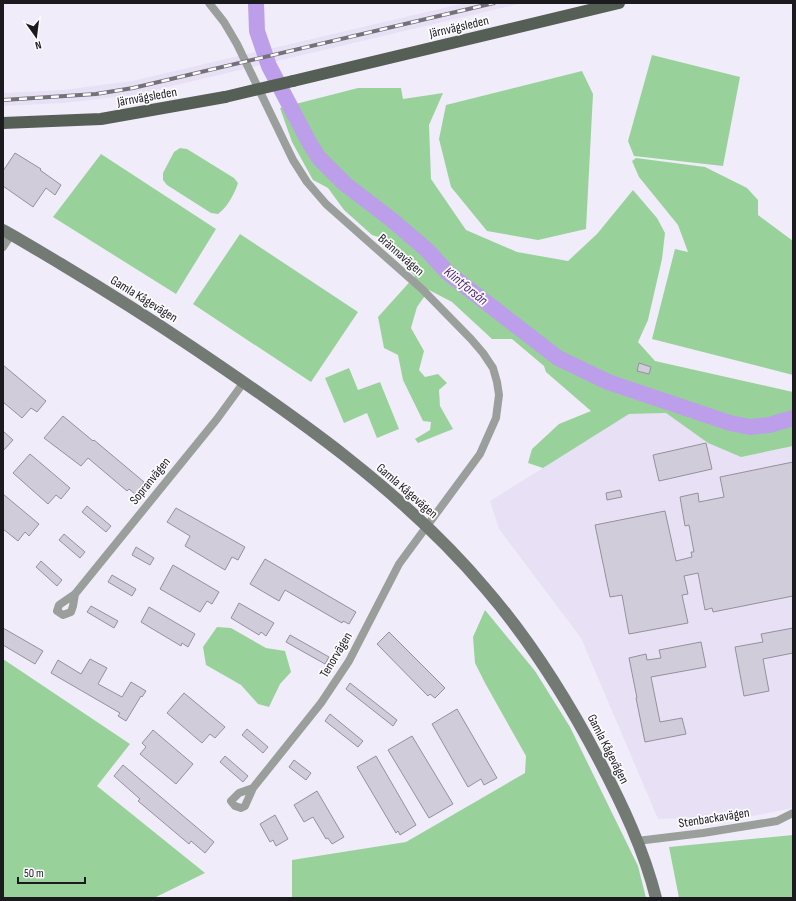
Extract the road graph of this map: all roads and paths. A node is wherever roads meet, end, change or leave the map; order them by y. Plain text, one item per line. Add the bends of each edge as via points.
1 (209, 3) edge
2 (619, 3) edge
3 (3, 123) edge
4 (7, 233) edge
5 (3, 246) edge
6 (244, 382) junction
7 (426, 526) junction
8 (75, 594) dead end
9 (253, 788) dead end
10 (793, 813) edge
11 (637, 841) junction
12 (656, 898) edge

1 - 7 street, Brännavägen via 237,44 293,160 307,182 332,209 422,290 471,339 493,368 499,395 496,418 480,454
2 - 3 main road, Järnvägsleden, bridge via 225,97 101,119
4 - 5 street
4 - 6 street, Gamla Kågevägen via 137,310
6 - 7 street, Gamla Kågevägen via 328,443
6 - 8 street, Sopranvägen
7 - 9 street, Tenorvägen via 399,564 344,669 321,703
7 - 11 street, Gamla Kågevägen via 485,588 557,686 606,774
10 - 11 street, Stenbackavägen via 776,821
11 - 12 street, Gamla Kågevägen

